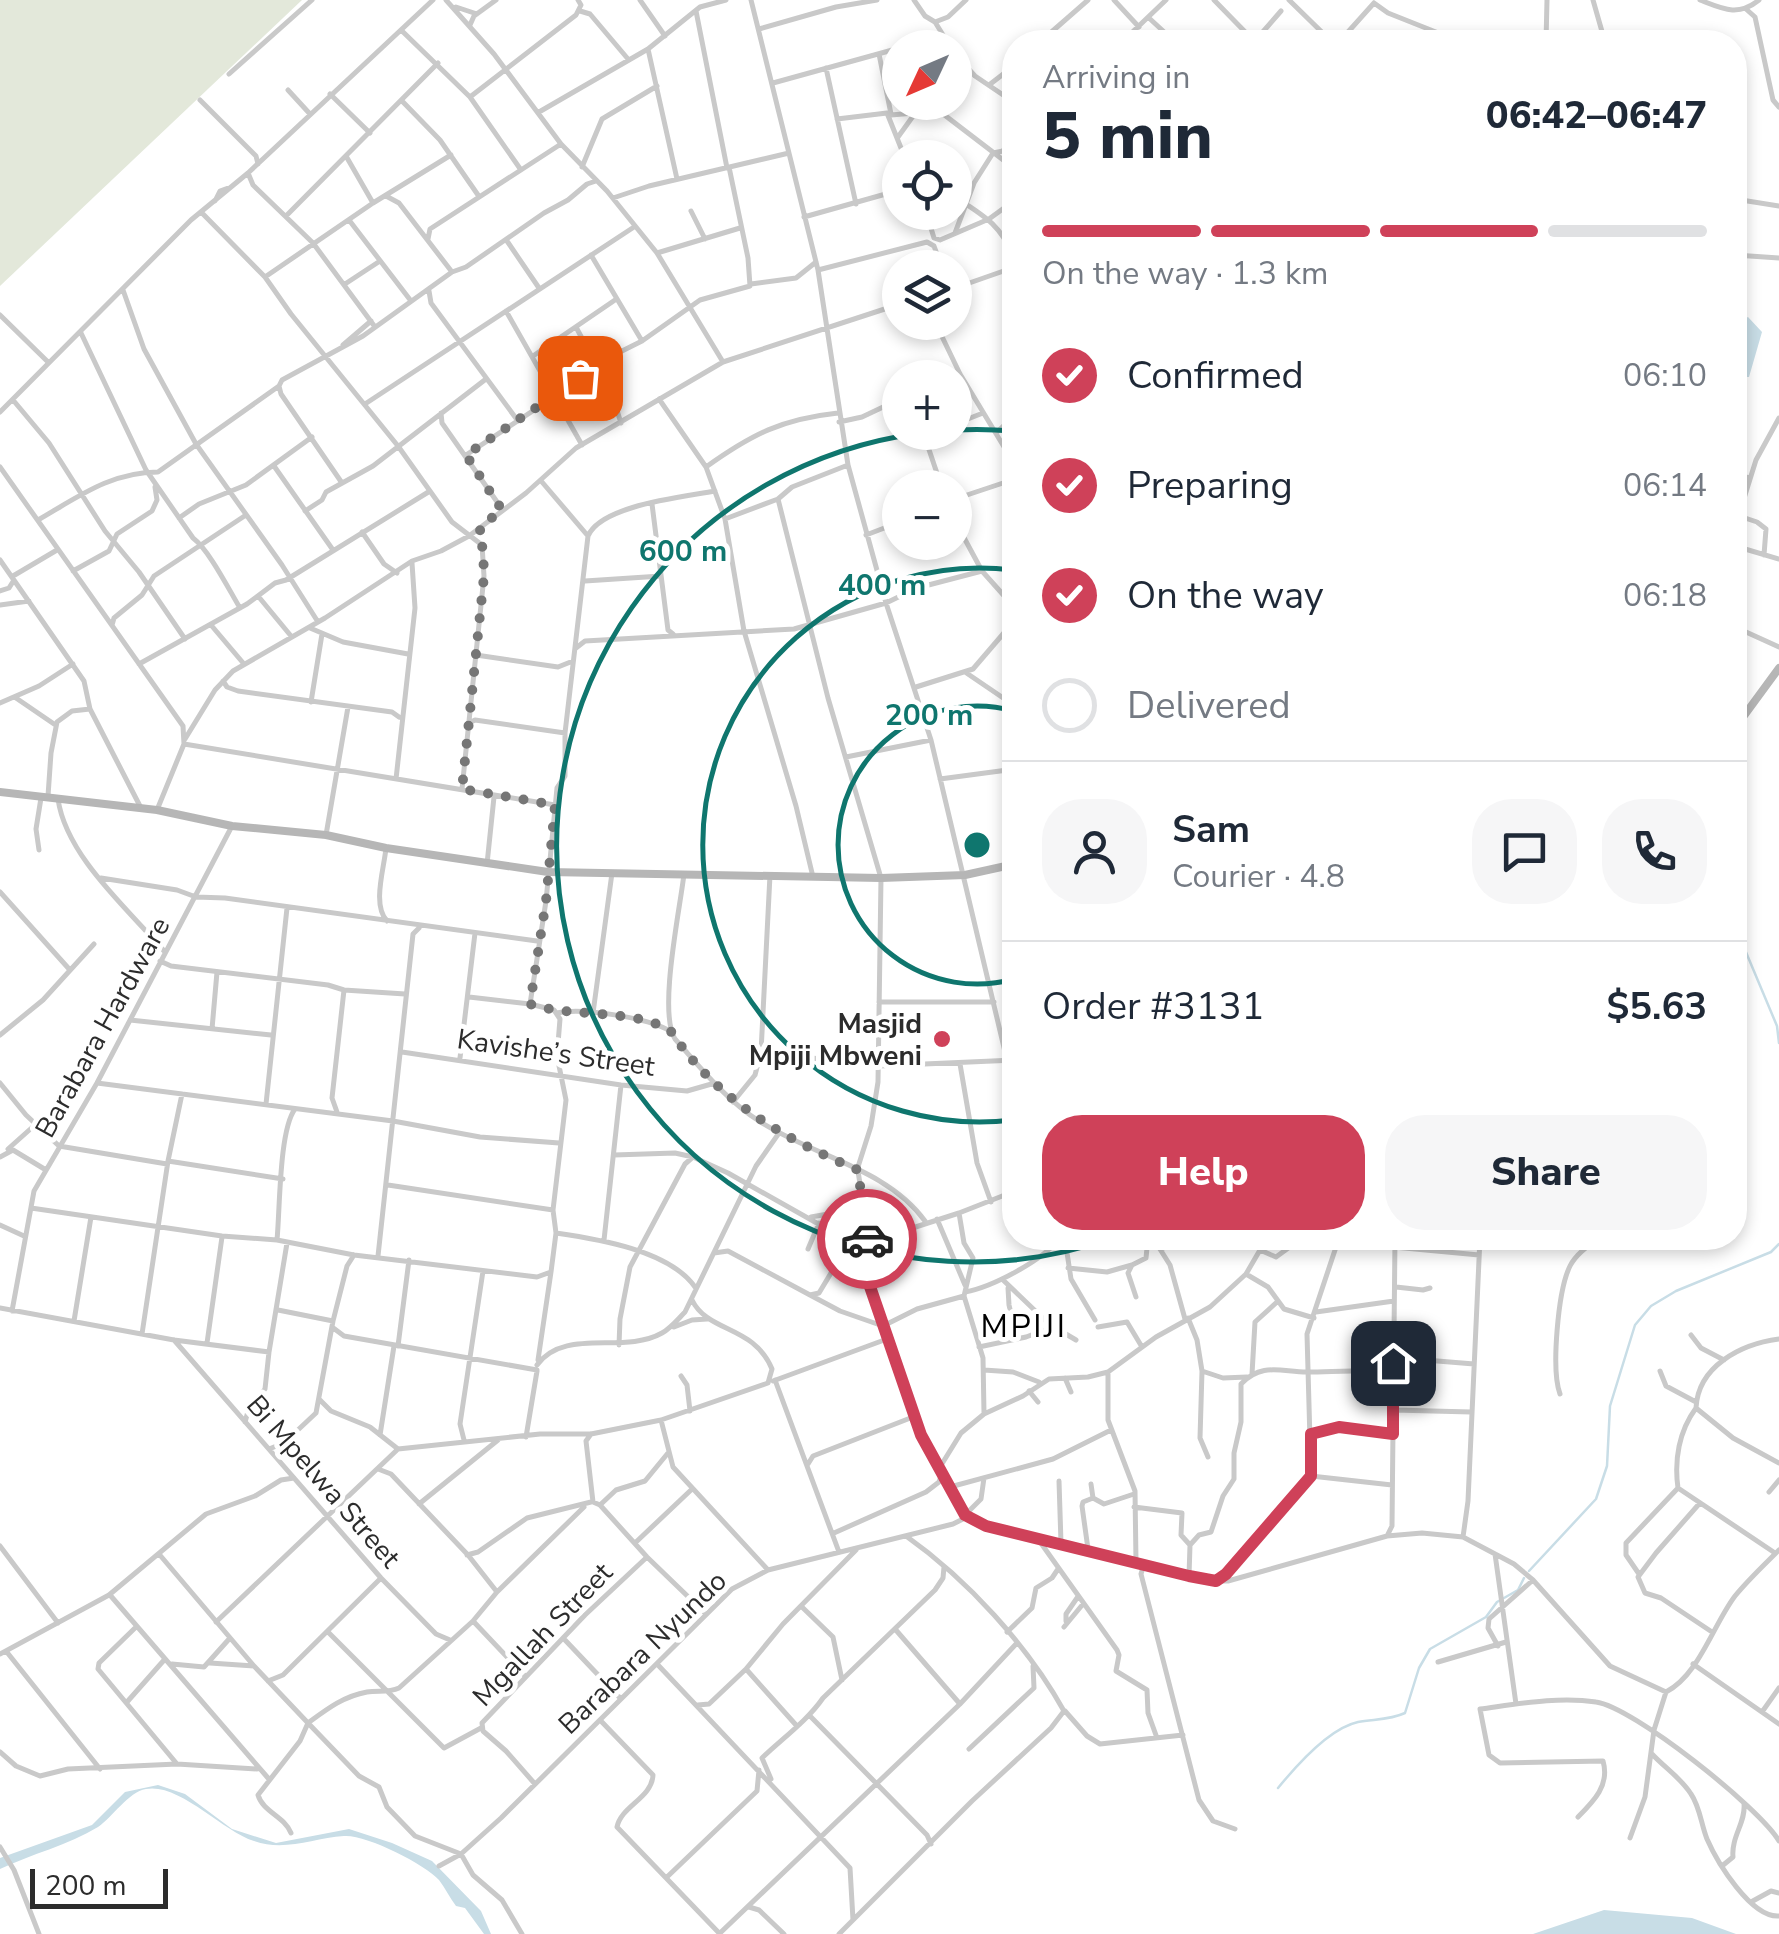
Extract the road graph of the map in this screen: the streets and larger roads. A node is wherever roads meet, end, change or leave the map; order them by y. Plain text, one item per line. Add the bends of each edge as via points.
1 (312, 0) edge
2 (434, 0) edge
3 (496, 0) edge
4 (578, 0) edge
5 (640, 0) edge
6 (726, 0) edge
7 (750, 0) edge
8 (877, 0) edge
9 (914, 0) edge
10 (966, 0) edge
11 (1088, 0) edge
12 (1114, 0) edge
13 (1166, 0) edge
14 (1214, 0) edge
15 (1290, 0) edge
16 (1547, 0) edge
17 (1593, 0) edge
18 (1700, 0) edge
19 (1759, 0) edge
20 (1374, 1) edge
21 (448, 2) edge
22 (698, 6) edge
23 (1746, 8) junction
24 (580, 11) junction
25 (1282, 11) dead end
26 (477, 14) junction
27 (1149, 18) junction
28 (935, 22) junction
29 (470, 26) junction
30 (1138, 27) junction
31 (401, 30) junction
32 (758, 30) junction
33 (940, 30) edge
34 (1054, 30) edge
35 (1135, 30) edge
36 (1162, 30) edge
37 (1243, 30) edge
38 (1265, 30) edge
39 (1323, 30) edge
40 (1347, 30) edge
41 (1431, 30) edge
42 (1546, 30) edge
43 (1602, 30) edge
44 (665, 36) junction
45 (648, 49) junction
46 (882, 53) edge
47 (879, 54) junction
48 (628, 59) junction
49 (438, 63) junction
50 (504, 67) junction
51 (826, 68) junction
52 (882, 70) edge
53 (232, 71) dead end
54 (972, 72) edge
55 (1002, 77) edge
56 (771, 83) junction
57 (657, 85) junction
58 (989, 85) junction
59 (1002, 85) edge
60 (288, 90) dead end
61 (330, 94) junction
62 (1001, 94) joint
63 (470, 97) junction
64 (200, 100) dead end
65 (402, 101) junction
66 (1779, 107) edge
67 (882, 112) edge
68 (538, 113) junction
69 (310, 114) junction
70 (837, 119) junction
71 (892, 120) edge
72 (910, 120) edge
73 (951, 120) edge
74 (370, 134) junction
75 (898, 136) junction
76 (899, 140) edge
77 (562, 144) junction
78 (1002, 151) edge
79 (788, 154) junction
80 (993, 154) junction
81 (451, 155) junction
82 (346, 156) junction
83 (257, 160) junction
84 (1002, 160) edge
85 (582, 167) junction
86 (728, 168) junction
87 (521, 170) junction
88 (248, 173) junction
89 (677, 179) junction
90 (596, 182) junction
91 (972, 191) edge
92 (394, 194) junction
93 (479, 196) junction
94 (882, 196) edge
95 (612, 198) junction
96 (1747, 201) edge
97 (373, 203) junction
98 (856, 204) junction
99 (1779, 206) edge
100 (972, 208) edge
101 (1002, 209) edge
102 (691, 211) dead end
103 (202, 213) junction
104 (286, 216) junction
105 (804, 217) junction
106 (988, 219) junction
107 (349, 220) junction
108 (635, 226) junction
109 (419, 227) junction
110 (430, 228) junction
111 (740, 228) junction
112 (932, 230) edge
113 (956, 230) edge
114 (955, 233) junction
115 (1002, 234) edge
116 (428, 238) junction
117 (705, 238) junction
118 (506, 240) junction
119 (313, 243) junction
120 (890, 250) edge
121 (935, 250) edge
122 (882, 252) edge
123 (656, 253) junction
124 (591, 255) junction
125 (1747, 256) edge
126 (1779, 258) edge
127 (380, 261) junction
128 (817, 266) junction
129 (1002, 269) edge
130 (452, 272) junction
131 (265, 277) junction
132 (972, 281) edge
133 (345, 284) junction
134 (752, 284) junction
135 (430, 288) junction
136 (539, 288) junction
137 (123, 290) junction
138 (420, 296) junction
139 (429, 300) junction
140 (616, 300) junction
141 (411, 301) junction
142 (691, 309) junction
143 (882, 310) edge
144 (506, 311) junction
145 (0, 316) edge
146 (373, 324) junction
147 (576, 328) junction
148 (827, 330) junction
149 (81, 333) junction
150 (460, 339) junction
151 (642, 340) junction
152 (326, 356) junction
153 (533, 356) junction
154 (48, 362) junction
155 (724, 362) junction
156 (596, 366) junction
157 (486, 378) junction
158 (279, 386) junction
159 (972, 394) edge
160 (555, 395) junction
161 (658, 399) junction
162 (13, 400) junction
163 (365, 404) junction
164 (882, 408) edge
165 (0, 412) edge
166 (838, 413) junction
167 (983, 413) junction
168 (441, 417) junction
169 (972, 417) edge
170 (1779, 418) edge
171 (518, 421) junction
172 (839, 422) junction
173 (622, 423) junction
174 (1002, 427) edge
175 (996, 432) junction
176 (312, 436) junction
177 (1002, 442) edge
178 (196, 444) junction
179 (582, 445) junction
180 (398, 446) junction
181 (466, 455) junction
182 (848, 464) junction
183 (274, 466) junction
184 (0, 467) edge
185 (706, 467) junction
186 (146, 470) junction
187 (552, 470) junction
188 (1747, 477) edge
189 (1750, 478) junction
190 (541, 481) junction
191 (1002, 482) edge
192 (342, 483) junction
193 (155, 484) junction
194 (1747, 488) edge
195 (430, 491) junction
196 (715, 491) junction
197 (552, 492) junction
198 (82, 493) junction
199 (230, 493) junction
200 (972, 493) edge
201 (778, 498) junction
202 (652, 504) junction
203 (502, 510) junction
204 (306, 511) junction
205 (246, 515) junction
206 (179, 518) junction
207 (1747, 519) edge
208 (38, 520) junction
209 (725, 520) junction
210 (481, 526) junction
211 (592, 526) junction
212 (583, 528) junction
213 (882, 529) edge
214 (362, 532) junction
215 (469, 536) junction
216 (588, 536) junction
217 (866, 536) junction
218 (478, 540) junction
219 (115, 544) junction
220 (204, 545) junction
221 (58, 550) junction
222 (333, 550) junction
223 (1747, 550) edge
224 (972, 552) edge
225 (1764, 555) junction
226 (0, 560) edge
227 (1779, 560) edge
228 (412, 562) junction
229 (73, 571) junction
230 (982, 571) junction
231 (396, 573) junction
232 (660, 576) junction
233 (290, 577) junction
234 (13, 579) junction
235 (585, 581) junction
236 (147, 584) junction
237 (0, 591) edge
238 (1002, 593) edge
239 (258, 596) junction
240 (30, 601) junction
241 (886, 603) junction
242 (0, 605) edge
243 (240, 608) junction
244 (318, 622) junction
245 (210, 624) junction
246 (809, 626) junction
247 (112, 627) junction
248 (308, 627) junction
249 (744, 632) junction
250 (666, 633) junction
251 (1747, 633) edge
252 (322, 634) junction
253 (292, 636) junction
254 (1002, 636) edge
255 (185, 639) junction
256 (1779, 648) edge
257 (574, 650) junction
258 (408, 654) junction
259 (476, 655) junction
260 (573, 660) junction
261 (74, 664) junction
262 (139, 664) junction
263 (244, 664) junction
264 (1779, 668) edge
265 (965, 672) junction
266 (223, 681) junction
267 (916, 688) junction
268 (1002, 697) edge
269 (16, 698) junction
270 (311, 702) junction
271 (0, 703) edge
272 (403, 703) junction
273 (1747, 706) edge
274 (348, 707) junction
275 (90, 709) junction
276 (392, 712) junction
277 (401, 719) junction
278 (468, 725) junction
279 (55, 726) junction
280 (564, 732) junction
281 (930, 740) junction
282 (185, 741) junction
283 (846, 757) junction
284 (338, 770) junction
285 (1002, 772) edge
286 (396, 779) junction
287 (940, 779) junction
288 (462, 789) junction
289 (0, 792) edge
290 (494, 796) junction
291 (49, 797) junction
292 (555, 805) junction
293 (141, 808) junction
294 (157, 810) junction
295 (232, 826) junction
296 (326, 836) junction
297 (386, 848) junction
298 (39, 850) dead end
299 (487, 864) junction
300 (1002, 867) edge
301 (548, 872) junction
302 (612, 873) junction
303 (684, 874) junction
304 (770, 875) junction
305 (964, 875) junction
306 (813, 876) junction
307 (101, 878) junction
308 (881, 878) junction
309 (0, 892) edge
310 (196, 897) junction
311 (379, 904) junction
312 (287, 908) junction
313 (368, 918) junction
314 (387, 921) junction
315 (405, 924) junction
316 (422, 926) junction
317 (476, 933) junction
318 (413, 934) junction
319 (538, 941) junction
320 (94, 944) dead end
321 (164, 952) junction
322 (160, 961) junction
323 (70, 970) junction
324 (217, 972) junction
325 (280, 980) junction
326 (344, 990) junction
327 (405, 994) junction
328 (467, 997) junction
329 (878, 1002) junction
330 (994, 1002) junction
331 (530, 1004) junction
332 (557, 1013) junction
333 (593, 1013) junction
334 (668, 1016) junction
335 (129, 1020) junction
336 (658, 1024) junction
337 (212, 1029) junction
338 (670, 1030) junction
339 (0, 1035) edge
340 (271, 1036) junction
341 (1002, 1041) edge
342 (401, 1052) junction
343 (761, 1052) junction
344 (460, 1058) junction
345 (1002, 1061) edge
346 (960, 1064) junction
347 (880, 1066) junction
348 (706, 1072) junction
349 (562, 1078) junction
350 (571, 1080) junction
351 (0, 1083) edge
352 (97, 1083) junction
353 (715, 1083) junction
354 (621, 1085) junction
355 (704, 1086) junction
356 (565, 1087) junction
357 (182, 1094) junction
358 (733, 1102) junction
359 (266, 1104) junction
360 (332, 1104) junction
361 (280, 1106) junction
362 (295, 1109) junction
363 (323, 1112) junction
364 (339, 1114) junction
365 (288, 1121) junction
366 (393, 1121) junction
367 (36, 1124) junction
368 (778, 1133) junction
369 (560, 1142) junction
370 (59, 1146) junction
371 (3, 1154) edge
372 (614, 1154) junction
373 (692, 1157) junction
374 (167, 1163) junction
375 (46, 1170) junction
376 (858, 1170) junction
377 (283, 1179) junction
378 (387, 1185) junction
379 (748, 1186) junction
380 (1002, 1197) edge
381 (991, 1202) junction
382 (31, 1208) junction
383 (862, 1208) junction
384 (553, 1210) junction
385 (959, 1213) junction
386 (92, 1217) junction
387 (810, 1217) junction
388 (936, 1219) junction
389 (819, 1222) junction
390 (926, 1222) junction
391 (158, 1224) junction
392 (0, 1226) edge
393 (556, 1233) junction
394 (24, 1236) junction
395 (222, 1236) junction
396 (277, 1240) junction
397 (604, 1240) junction
398 (720, 1241) junction
399 (287, 1243) junction
400 (863, 1245) junction
401 (808, 1249) dead end
402 (638, 1250) junction
403 (724, 1250) junction
404 (1043, 1250) edge
405 (1066, 1250) edge
406 (1147, 1250) edge
407 (1162, 1250) edge
408 (1260, 1250) joint
409 (1286, 1250) edge
410 (1336, 1250) edge
411 (1395, 1250) edge
412 (1427, 1250) edge
413 (1480, 1250) edge
414 (1586, 1250) edge
415 (714, 1253) junction
416 (354, 1254) junction
417 (1480, 1255) junction
418 (378, 1256) junction
419 (409, 1260) junction
420 (1132, 1265) junction
421 (1068, 1268) junction
422 (483, 1270) junction
423 (550, 1272) junction
424 (1246, 1274) junction
425 (701, 1276) junction
426 (1002, 1279) junction
427 (690, 1280) junction
428 (696, 1287) junction
429 (1396, 1287) junction
430 (1008, 1288) junction
431 (1430, 1288) dead end
432 (965, 1292) junction
433 (819, 1296) junction
434 (1136, 1297) dead end
435 (692, 1300) junction
436 (1278, 1301) junction
437 (1394, 1301) junction
438 (0, 1308) edge
439 (278, 1310) junction
440 (12, 1311) junction
441 (698, 1311) junction
442 (685, 1312) junction
443 (1315, 1315) junction
444 (710, 1318) junction
445 (1186, 1318) junction
446 (74, 1321) junction
447 (333, 1324) junction
448 (884, 1326) junction
449 (1054, 1326) junction
450 (668, 1329) junction
451 (142, 1334) junction
452 (1691, 1335) dead end
453 (887, 1338) junction
454 (1018, 1339) junction
455 (1779, 1339) edge
456 (174, 1340) junction
457 (1076, 1340) dead end
458 (207, 1343) junction
459 (620, 1345) junction
460 (396, 1346) junction
461 (559, 1347) junction
462 (980, 1347) junction
463 (1142, 1347) junction
464 (540, 1348) junction
465 (269, 1352) junction
466 (471, 1360) junction
467 (1724, 1360) junction
468 (1474, 1364) junction
469 (537, 1368) junction
470 (772, 1369) junction
471 (984, 1370) junction
472 (1392, 1370) junction
473 (1202, 1371) junction
474 (1660, 1371) dead end
475 (1108, 1372) junction
476 (1308, 1372) junction
477 (786, 1375) junction
478 (1250, 1375) junction
479 (680, 1376) dead end
480 (1065, 1378) junction
481 (771, 1382) junction
482 (1040, 1382) junction
483 (1029, 1391) junction
484 (1071, 1392) dead end
485 (1560, 1394) dead end
486 (318, 1399) junction
487 (1038, 1402) dead end
488 (1696, 1405) junction
489 (1394, 1410) junction
490 (690, 1412) junction
491 (1471, 1412) junction
492 (984, 1414) junction
493 (914, 1416) junction
494 (661, 1420) junction
495 (245, 1422) junction
496 (1111, 1430) junction
497 (380, 1434) junction
498 (582, 1434) junction
499 (592, 1434) junction
500 (1311, 1434) junction
501 (1393, 1434) junction
502 (526, 1437) junction
503 (500, 1439) junction
504 (464, 1440) junction
505 (586, 1441) junction
506 (268, 1448) junction
507 (398, 1448) junction
508 (668, 1453) junction
509 (805, 1455) junction
510 (813, 1456) junction
511 (1208, 1458) dead end
512 (1779, 1463) edge
513 (808, 1464) junction
514 (377, 1469) junction
515 (941, 1471) junction
516 (986, 1476) junction
517 (1311, 1476) junction
518 (294, 1478) junction
519 (1779, 1480) edge
520 (1059, 1481) dead end
521 (1091, 1484) dead end
522 (1392, 1484) junction
523 (950, 1487) junction
524 (1678, 1488) junction
525 (692, 1490) junction
526 (1135, 1491) junction
527 (1769, 1492) dead end
528 (1092, 1498) junction
529 (419, 1504) junction
530 (593, 1504) junction
531 (1700, 1504) junction
532 (1134, 1507) junction
533 (326, 1515) junction
534 (966, 1516) junction
535 (1392, 1526) junction
536 (922, 1531) junction
537 (834, 1533) junction
538 (1397, 1535) junction
539 (906, 1536) junction
540 (1387, 1536) junction
541 (1036, 1537) junction
542 (1463, 1537) junction
543 (1061, 1543) junction
544 (635, 1544) junction
545 (1190, 1545) junction
546 (0, 1546) edge
547 (921, 1546) junction
548 (858, 1548) junction
549 (1088, 1549) junction
550 (839, 1552) junction
551 (1777, 1552) edge
552 (159, 1554) junction
553 (468, 1554) junction
554 (1496, 1554) junction
555 (646, 1557) junction
556 (1136, 1562) junction
557 (1144, 1564) junction
558 (944, 1567) junction
559 (1058, 1569) junction
560 (768, 1570) junction
561 (1639, 1574) junction
562 (1189, 1576) junction
563 (381, 1578) junction
564 (1533, 1580) junction
565 (1216, 1581) junction
566 (497, 1592) junction
567 (109, 1594) junction
568 (1078, 1596) junction
569 (1083, 1604) junction
570 (802, 1606) junction
571 (1502, 1608) junction
572 (704, 1613) junction
573 (473, 1620) junction
574 (216, 1622) junction
575 (58, 1623) junction
576 (136, 1628) junction
577 (894, 1629) junction
578 (328, 1632) junction
579 (1007, 1632) junction
580 (1712, 1632) junction
581 (230, 1638) junction
582 (450, 1640) junction
583 (564, 1640) junction
584 (1506, 1642) junction
585 (1016, 1644) junction
586 (1498, 1646) junction
587 (3, 1652) edge
588 (167, 1661) junction
589 (1438, 1662) dead end
590 (1033, 1663) junction
591 (210, 1664) junction
592 (1693, 1664) junction
593 (658, 1665) junction
594 (254, 1666) junction
595 (746, 1669) junction
596 (525, 1676) junction
597 (842, 1680) junction
598 (268, 1681) junction
599 (1779, 1688) edge
600 (388, 1692) junction
601 (1666, 1692) junction
602 (622, 1700) junction
603 (126, 1703) junction
604 (960, 1704) junction
605 (1516, 1704) junction
606 (695, 1705) junction
607 (1064, 1710) junction
608 (1762, 1712) junction
609 (810, 1716) junction
610 (600, 1720) junction
611 (308, 1723) junction
612 (1779, 1724) edge
613 (796, 1725) junction
614 (481, 1728) junction
615 (1654, 1730) junction
616 (1183, 1735) junction
617 (1157, 1738) junction
618 (969, 1749) dead end
619 (0, 1752) edge
620 (1652, 1754) junction
621 (177, 1764) junction
622 (100, 1769) junction
623 (257, 1769) junction
624 (759, 1770) junction
625 (268, 1778) junction
626 (876, 1782) junction
627 (535, 1784) junction
628 (772, 1784) junction
629 (1743, 1800) junction
630 (1578, 1817) dead end
631 (1235, 1830) dead end
632 (291, 1833) dead end
633 (821, 1838) junction
634 (1630, 1838) dead end
635 (1779, 1841) edge
636 (931, 1844) junction
637 (1, 1848) edge
638 (461, 1854) junction
639 (439, 1866) dead end
640 (1722, 1866) junction
641 (667, 1877) junction
642 (1779, 1892) edge
643 (1750, 1902) junction
644 (749, 1907) junction
645 (1779, 1916) edge
646 (854, 1920) junction
647 (38, 1934) edge
648 (522, 1934) edge
649 (719, 1934) edge
650 (784, 1934) edge
651 (839, 1934) edge

1 - 53 street
2 - 31 street
3 - 26 street
4 - 24 street
5 - 44 street
6 - 22 street
7 - 32 street
8 - 32 street
9 - 28 street
10 - 28 street
11 - 34 street
12 - 30 street
13 - 27 street
14 - 37 street
15 - 39 street
16 - 42 street
17 - 43 street
18 - 23 street via 1726,11
19 - 23 street
20 - 40 street
20 - 41 street
21 - 26 street
21 - 29 street
22 - 44 street
22 - 86 street
23 - 66 street via 1756,16
24 - 48 street
24 - 50 street
25 - 38 street
26 - 29 street
27 - 30 street
27 - 36 street
28 - 33 street
29 - 50 street
30 - 35 street
31 - 49 street
31 - 61 street
32 - 56 street
44 - 45 street
45 - 48 street
45 - 57 street
46 - 47 street
47 - 51 street
47 - 52 street
48 - 68 street
49 - 63 street
49 - 65 street
50 - 63 street
50 - 68 street
51 - 56 street
51 - 70 street
54 - 58 street
55 - 58 street
56 - 79 street
57 - 85 street via 602,119
57 - 89 street
58 - 62 street
59 - 62 street
60 - 69 street
61 - 69 street
61 - 74 street
63 - 87 street
64 - 83 street
65 - 74 street
65 - 81 street
67 - 70 street
68 - 77 street
69 - 83 street
70 - 98 street
71 - 75 street
72 - 75 street
73 - 80 street
74 - 82 street
75 - 76 street
77 - 85 street
77 - 87 street
78 - 80 street
79 - 86 street
79 - 105 street
80 - 84 street
80 - 91 street
81 - 92 street
81 - 93 street
82 - 97 street
82 - 104 street
83 - 88 street
85 - 90 street
86 - 89 street
86 - 111 street
87 - 93 street
88 - 103 street
88 - 104 street
89 - 95 street
90 - 95 street
90 - 118 street
92 - 97 street
92 - 109 street
93 - 110 street
94 - 98 street
95 - 108 street
96 - 99 street
97 - 107 street
98 - 105 street
100 - 106 street
101 - 106 street
102 - 117 street
103 - 131 street
103 - 137 street
104 - 119 street
105 - 128 street
106 - 114 street
106 - 115 street
107 - 119 street
107 - 127 street
108 - 123 street
108 - 124 street
109 - 110 street
109 - 116 street
110 - 116 street
111 - 117 street
111 - 134 street
112 - 114 street via 935,240
113 - 114 street
116 - 130 street
117 - 123 street
118 - 130 street
118 - 136 street
119 - 131 street
119 - 133 street
120 - 121 street via 927,242
122 - 128 street
123 - 142 street
124 - 136 street
124 - 140 street
125 - 126 street
127 - 133 street
127 - 141 street
128 - 134 street via 796,278
128 - 148 street
129 - 132 street
130 - 135 street
131 - 152 street
133 - 146 street
134 - 142 street
135 - 138 street
135 - 139 street
136 - 144 street
137 - 149 street
137 - 178 street via 144,350
138 - 139 street
138 - 141 street
139 - 150 street
140 - 147 street
140 - 151 street
141 - 146 street
142 - 151 street
142 - 155 street
143 - 148 street
144 - 150 street
144 - 153 street
145 - 154 street
146 - 152 street
147 - 153 street
147 - 156 street
148 - 155 street
148 - 166 street
149 - 154 street
149 - 186 street
150 - 157 street
150 - 163 street
151 - 156 street
152 - 158 street
152 - 163 street
153 - 160 street
154 - 162 street
155 - 161 street
156 - 160 street
156 - 173 street
157 - 168 street
157 - 171 street
158 - 176 street
158 - 178 street
159 - 167 street
160 - 171 street
160 - 179 street
161 - 173 street
161 - 185 street
162 - 165 street
162 - 198 street
163 - 180 street
164 - 172 street
166 - 172 street
166 - 185 street via 772,426
167 - 169 street
167 - 175 street
168 - 180 street
168 - 181 street
170 - 189 street
171 - 181 street
172 - 182 street
173 - 179 street
174 - 175 street
175 - 177 street
176 - 183 street
176 - 192 street
178 - 186 street via 158,472
178 - 199 street
179 - 187 street
180 - 192 street
180 - 195 street
181 - 203 street
182 - 201 street
182 - 217 street
183 - 199 street
183 - 204 street
184 - 208 street
185 - 196 street
186 - 193 street
186 - 198 street
187 - 190 street
187 - 197 street
188 - 189 street
189 - 194 street
190 - 197 street
190 - 203 street
191 - 200 street
192 - 204 street
193 - 206 street
193 - 219 street via 156,506 116,536
195 - 214 street
195 - 215 street
196 - 202 street
196 - 209 street
197 - 212 street
198 - 208 street
198 - 219 street
199 - 205 street
199 - 206 street
201 - 209 street
201 - 246 street
202 - 211 street
202 - 232 street
203 - 210 street
204 - 222 street
205 - 220 street
205 - 233 street
206 - 220 street
207 - 225 street via 1766,529
208 - 221 street
209 - 249 street
210 - 215 street
210 - 218 street
211 - 212 street
211 - 216 street
212 - 216 street
213 - 217 street
214 - 222 street
214 - 231 street
215 - 218 street
215 - 228 street
216 - 235 street
217 - 241 street
218 - 259 street via 484,576
219 - 229 street
219 - 236 street
220 - 236 street
220 - 243 street
221 - 229 street
221 - 234 street
222 - 233 street
223 - 225 street
224 - 230 street
225 - 227 street
226 - 234 street
228 - 231 street
228 - 258 street
229 - 247 street
230 - 238 street
230 - 241 street
231 - 244 street
232 - 235 street
232 - 250 street
233 - 239 street
233 - 244 street
234 - 237 street
234 - 240 street
235 - 257 street
236 - 247 street
236 - 255 street
239 - 243 street
239 - 253 street
240 - 242 street
240 - 261 street
241 - 246 street
241 - 267 street
243 - 245 street
244 - 248 street
245 - 255 street
245 - 263 street
246 - 249 street
246 - 283 street
247 - 262 street
248 - 252 street
248 - 253 street
249 - 250 street
249 - 306 street
250 - 257 street via 585,641
251 - 256 street
252 - 258 street
252 - 270 street
253 - 263 street
254 - 265 street
255 - 262 street
257 - 260 street
258 - 272 street
259 - 260 street via 558,666
259 - 278 street
260 - 280 street
261 - 269 street
261 - 275 street
262 - 282 street via 182,726
263 - 266 street
264 - 273 street
265 - 267 street
265 - 268 street
266 - 270 street via 238,691
266 - 282 street
267 - 281 street
269 - 271 street
269 - 279 street
270 - 274 street
272 - 276 street
272 - 277 street
274 - 276 street
274 - 284 street
275 - 279 street via 72,711
275 - 293 street
276 - 277 street
277 - 286 street
278 - 280 street via 475,720
278 - 288 street
279 - 291 street
280 - 292 street via 565,776
281 - 283 street
281 - 287 street
282 - 284 street
282 - 294 street
283 - 308 street
284 - 286 street
284 - 296 street
285 - 287 street
286 - 288 street
287 - 305 street
288 - 290 street
289 - 291 street
290 - 292 street
290 - 299 street
291 - 293 street
291 - 298 street via 36,829
291 - 307 street
292 - 301 street
293 - 294 street
294 - 295 street
295 - 296 street
295 - 310 street, Barabara Hardware
296 - 297 street
297 - 299 street
297 - 311 street
299 - 301 street
300 - 305 street
301 - 302 street
301 - 319 street
302 - 303 street
302 - 333 street
303 - 304 street
303 - 334 street
304 - 306 street
304 - 343 street
305 - 308 street
305 - 330 street
306 - 308 street
307 - 310 street
307 - 321 street
308 - 329 street
309 - 323 street
310 - 312 street
310 - 321 street, Barabara Hardware
311 - 313 street
311 - 314 street
312 - 313 street
312 - 325 street
313 - 314 street
314 - 315 street
315 - 316 street
315 - 318 street
316 - 317 street
316 - 318 street
317 - 319 street
317 - 328 street
318 - 327 street
319 - 331 street
320 - 323 street
321 - 322 street, Barabara Hardware
322 - 324 street
322 - 335 street, Barabara Hardware
323 - 339 street
324 - 325 street
324 - 337 street
325 - 326 street
325 - 340 street
326 - 327 street
326 - 360 street
327 - 342 street
328 - 331 street
328 - 344 street
329 - 330 street
329 - 347 street
330 - 341 street
331 - 332 street
332 - 333 street
332 - 349 street
333 - 336 street
334 - 336 street
334 - 338 street
335 - 337 street
335 - 352 street, Barabara Hardware
336 - 338 street
337 - 340 street
338 - 348 street
340 - 359 street
342 - 344 street, Kavishe’s Street
342 - 366 street
343 - 347 street
343 - 358 street via 756,1076
344 - 349 street, Kavishe’s Street
345 - 346 street
346 - 347 street
346 - 381 street via 977,1164
347 - 376 street
348 - 353 street
348 - 355 street
349 - 350 street, Kavishe’s Street
349 - 356 street
350 - 354 street, Kavishe’s Street
350 - 356 street
351 - 367 street
352 - 357 street
352 - 370 street, Barabara Hardware
353 - 355 street, Kavishe’s Street
353 - 358 street
354 - 355 street, Kavishe’s Street via 687,1091
354 - 372 street
356 - 369 street
357 - 359 street
357 - 374 street
358 - 368 street
359 - 361 street
360 - 363 street
360 - 364 street
361 - 362 street
361 - 365 street
362 - 363 street
362 - 365 street
363 - 364 street
364 - 366 street
365 - 377 street
366 - 369 street
366 - 378 street
367 - 370 street
367 - 371 street
368 - 376 street
368 - 379 street
369 - 384 street
370 - 374 street
370 - 375 street, Barabara Hardware
371 - 375 street via 17,1151
372 - 373 street
372 - 397 street
373 - 379 street
373 - 402 street
374 - 377 street
374 - 391 street
375 - 382 street, Barabara Hardware
376 - 383 street
376 - 390 street via 904,1195
377 - 396 street
378 - 384 street
378 - 418 street
379 - 387 street
379 - 398 street
380 - 381 street
381 - 385 street
382 - 386 street
382 - 394 street, Barabara Hardware
383 - 387 street
383 - 400 street
384 - 393 street
385 - 388 street
385 - 432 street via 973,1258
386 - 391 street
386 - 446 street
387 - 389 street
388 - 390 street
388 - 432 street
389 - 400 street
389 - 401 street
390 - 400 street
391 - 395 street
391 - 451 street
392 - 394 street
393 - 397 street
393 - 423 street
394 - 440 street, Barabara Hardware
395 - 396 street
395 - 458 street
396 - 399 street
397 - 402 street
398 - 403 street
398 - 415 street
399 - 416 street
399 - 439 street
400 - 433 street via 843,1254
400 - 448 street
402 - 427 street
402 - 459 street
403 - 415 street
403 - 433 street
404 - 426 street
405 - 421 street
406 - 420 street via 1146,1258
407 - 445 street
408 - 409 street via 1276,1258
408 - 424 street
410 - 443 street
411 - 429 street
412 - 417 street
413 - 417 street
414 - 485 street via 1571,1264 1558,1330 1554,1368
415 - 425 street
416 - 418 street
416 - 447 street
417 - 468 street
418 - 419 street
419 - 422 street
419 - 460 street
420 - 421 street via 1107,1272
420 - 434 street via 1128,1276
421 - 463 street via 1096,1324 1127,1322
422 - 423 street
422 - 466 street
423 - 464 street
424 - 436 street
424 - 445 street via 1210,1307
425 - 427 street
425 - 428 street
426 - 430 street
426 - 432 street
427 - 428 street
428 - 435 street
429 - 431 street
429 - 437 street
430 - 449 street
430 - 454 street
432 - 448 street
432 - 462 street
433 - 448 street
435 - 441 street
435 - 442 street
436 - 443 street via 1287,1310
436 - 478 street via 1254,1322
437 - 443 street
437 - 472 street
438 - 440 street
439 - 447 street
439 - 465 street
440 - 446 street
441 - 442 street
441 - 444 street
442 - 450 street
443 - 476 street via 1307,1334
444 - 450 street
444 - 470 street via 756,1344
445 - 463 street
445 - 473 street
446 - 451 street
447 - 460 street via 344,1336
447 - 486 street
448 - 453 street
449 - 454 street
449 - 457 street
450 - 459 street
451 - 456 street
452 - 467 street
453 - 477 street
453 - 493 street
454 - 462 street
455 - 467 street
456 - 458 street
456 - 495 street, Bi Mpelwa Street
458 - 465 street
459 - 461 street
460 - 466 street
460 - 497 street
461 - 464 street
461 - 469 street
462 - 471 street
463 - 475 street
464 - 469 street
465 - 495 street via 265,1389
466 - 469 street
466 - 504 street via 460,1424
467 - 488 street via 1702,1380
468 - 472 street via 1401,1358
468 - 491 street
469 - 502 street
470 - 477 street
470 - 481 street
471 - 482 street
471 - 492 street
472 - 476 street
472 - 489 street
473 - 478 street via 1223,1378
473 - 511 street via 1200,1438
474 - 488 street via 1666,1386
475 - 480 street
475 - 496 street
476 - 478 street via 1275,1368
476 - 500 street
477 - 481 street
478 - 545 street via 1240,1384 1234,1479 1211,1532
479 - 490 street
480 - 482 street
480 - 484 street
481 - 490 street
481 - 509 street
482 - 483 street
483 - 487 street
483 - 492 street
486 - 497 street
486 - 506 street via 314,1415 284,1443
488 - 512 street via 1733,1438
488 - 524 street via 1676,1456
489 - 491 street
489 - 501 street
490 - 494 street
491 - 542 street
492 - 515 street via 960,1433
493 - 510 street
493 - 515 street
494 - 499 street
494 - 508 street
495 - 506 street, Bi Mpelwa Street
496 - 516 street via 1053,1459
496 - 526 street
497 - 507 street
498 - 499 street
498 - 502 street
498 - 505 street
499 - 505 street
500 - 501 street via 1339,1427
500 - 517 street
501 - 522 street
502 - 503 street
503 - 504 street
503 - 529 street
504 - 507 street
505 - 530 street
506 - 518 street, Bi Mpelwa Street
507 - 514 street
508 - 525 street
508 - 530 street via 645,1481
509 - 510 street
509 - 513 street
510 - 513 street
513 - 537 street
514 - 529 street via 391,1474
514 - 533 street
515 - 523 street
515 - 537 street via 926,1492
516 - 523 street
516 - 534 street via 981,1500
517 - 522 street
517 - 565 street
518 - 533 street, Bi Mpelwa Street
518 - 552 street via 206,1514
519 - 527 street
520 - 543 street
521 - 528 street
522 - 535 street
523 - 534 street
524 - 531 street
524 - 561 street via 1626,1543
525 - 544 street
525 - 560 street
526 - 528 street via 1109,1503
526 - 532 street
528 - 549 street via 1082,1506
529 - 553 street
530 - 544 street
530 - 553 street via 527,1518
530 - 566 street
531 - 551 street
531 - 561 street
532 - 545 street via 1182,1514 1181,1535
532 - 556 street
533 - 563 street, Bi Mpelwa Street
533 - 574 street
534 - 536 street, Barabara Nyundo
534 - 541 street
535 - 538 street
535 - 540 street
536 - 539 street, Barabara Nyundo
536 - 547 street
537 - 550 street
538 - 540 street
538 - 542 street
539 - 547 street
539 - 548 street, Barabara Nyundo
540 - 565 street
541 - 543 street
541 - 559 street
542 - 554 street
543 - 549 street
544 - 555 street
545 - 562 street
546 - 575 street
547 - 558 street
548 - 550 street, Barabara Nyundo
548 - 570 street
549 - 556 street
550 - 560 street, Barabara Nyundo
551 - 580 street
552 - 567 street
552 - 574 street
553 - 566 street
554 - 564 street
554 - 571 street
555 - 572 street
555 - 583 street, Mgallah Street
556 - 557 street
557 - 562 street
557 - 616 street via 1141,1574
558 - 577 street via 941,1583
558 - 579 street
559 - 568 street
559 - 579 street via 1036,1588 1032,1608
560 - 572 street, Barabara Nyundo
561 - 580 street via 1645,1592
562 - 565 street
563 - 578 street
563 - 582 street, Bi Mpelwa Street
564 - 571 street
564 - 601 street via 1610,1666
566 - 573 street
567 - 575 street
567 - 576 street
568 - 569 street
568 - 569 street via 1065,1624
569 - 617 street via 1117,1650 1116,1671 1147,1690
570 - 595 street
570 - 597 street via 833,1637
571 - 584 street
571 - 586 street via 1487,1623
572 - 593 street, Barabara Nyundo
573 - 582 street
573 - 596 street
574 - 581 street
575 - 587 street
576 - 588 street
576 - 603 street via 98,1664
577 - 597 street
577 - 604 street
578 - 598 street via 283,1676
578 - 600 street
579 - 585 street
580 - 592 street
581 - 591 street
581 - 594 street
582 - 600 street
583 - 596 street, Mgallah Street
583 - 602 street
584 - 586 street
584 - 605 street
585 - 590 street
585 - 604 street
586 - 589 street
587 - 622 street
588 - 591 street via 193,1668
588 - 603 street
588 - 623 street
590 - 607 street
590 - 618 street via 1034,1688
591 - 594 street
592 - 601 street
592 - 608 street
593 - 602 street, Barabara Nyundo
593 - 606 street
594 - 598 street
595 - 606 street via 709,1704
595 - 613 street
596 - 614 street, Mgallah Street
597 - 609 street
598 - 611 street
599 - 608 street
600 - 611 street via 345,1698
600 - 614 street via 444,1748
601 - 615 street
602 - 610 street, Barabara Nyundo
603 - 621 street
604 - 626 street
605 - 615 street via 1597,1702
605 - 630 street via 1480,1709 1494,1760 1606,1764 1602,1787
606 - 624 street
607 - 617 street via 1100,1744
607 - 636 street
608 - 612 street
609 - 613 street
609 - 626 street
610 - 627 street, Barabara Nyundo
610 - 641 street via 653,1775 651,1788 616,1824
611 - 625 street
611 - 638 street via 378,1787 414,1836
613 - 628 street via 762,1758
614 - 627 street, Mgallah Street
615 - 620 street
615 - 629 street
616 - 617 street
616 - 631 street via 1207,1816
619 - 622 street via 40,1776
620 - 634 street
620 - 640 street via 1693,1797
621 - 622 street
621 - 623 street
623 - 625 street
624 - 628 street
624 - 641 street via 757,1791
625 - 632 street via 258,1799
626 - 633 street
626 - 636 street
627 - 638 street, Barabara Nyundo
628 - 633 street
629 - 635 street
629 - 640 street via 1733,1857
633 - 644 street
633 - 646 street via 850,1868
636 - 646 street
637 - 647 street
638 - 639 street, Barabara Nyundo
638 - 648 street
640 - 643 street
641 - 649 street
642 - 643 street
643 - 645 street via 1763,1914
644 - 649 street
644 - 650 street
646 - 651 street

